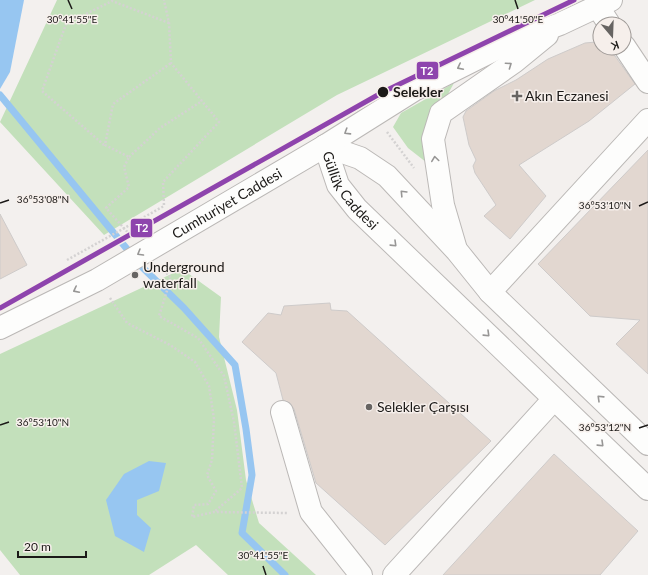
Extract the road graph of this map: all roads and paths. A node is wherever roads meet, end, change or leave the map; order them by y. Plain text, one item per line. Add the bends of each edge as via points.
1 (164, 0) edge
2 (606, 10) edge
3 (169, 23) junction
4 (560, 24) junction
5 (631, 56) edge
6 (171, 63) junction
7 (648, 82) edge
8 (202, 101) junction
9 (648, 120) edge
10 (386, 131) dead end
11 (105, 146) junction
12 (325, 146) junction
13 (128, 157) junction
14 (416, 172) dead end
15 (131, 235) dead end
16 (457, 251) junction
17 (67, 260) dead end
18 (156, 262) dead end
19 (104, 275) junction
20 (490, 292) junction
21 (0, 328) edge
22 (554, 398) junction
23 (282, 412) dead end
24 (648, 444) edge
25 (648, 489) edge
26 (214, 512) junction
27 (282, 513) dead end
28 (361, 575) edge
29 (394, 575) edge

1 - 3 path
2 - 4 main road
3 - 6 path
3 - 11 path via 112,1 66,24 42,91
4 -> 12 main road, Cumhuriyet Caddesi via 504,45 414,90
16 -> 4 main road via 443,205 433,139 441,113 514,62
5 - 7 main road
6 - 8 path
6 - 11 path via 113,104
8 - 13 path via 160,128
8 - 17 path via 219,122 163,182 164,206
9 - 20 main road
10 - 14 path
11 - 13 path
16 -> 12 main road, Güllük Caddesi via 387,176 360,158
12 -> 19 main road, Cumhuriyet Caddesi
12 -> 22 main road, Güllük Caddesi via 338,185 357,209
13 - 15 path via 124,167 129,187 106,208
16 - 20 main road, Güllük Caddesi
18 - 26 path via 172,278 159,316 198,338 224,376 234,422 242,488
19 -> 21 main road, Cumhuriyet Caddesi
19 - 26 path via 127,323 170,344 194,362 209,386 214,419 212,460 208,475 216,491 208,504 194,505 192,516
24 -> 20 main road, Güllük Caddesi
22 -> 25 main road, Güllük Caddesi
22 - 29 main road
23 - 28 main road via 311,512
26 - 27 path

